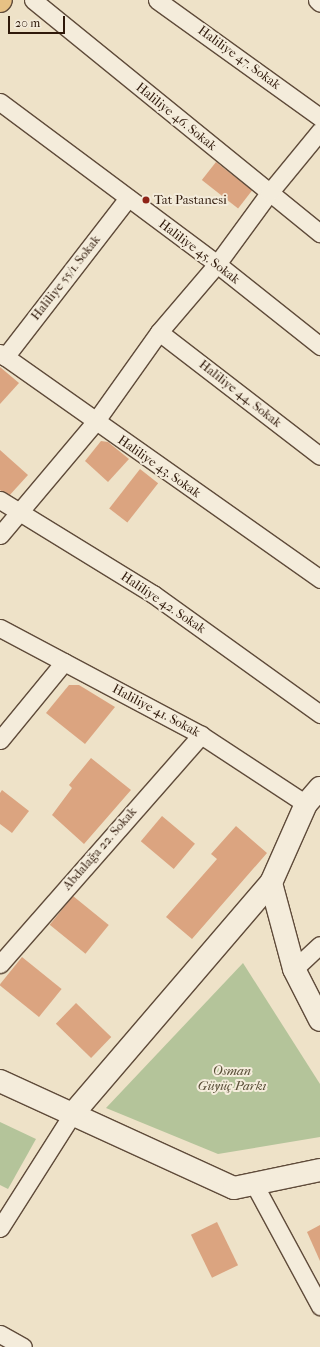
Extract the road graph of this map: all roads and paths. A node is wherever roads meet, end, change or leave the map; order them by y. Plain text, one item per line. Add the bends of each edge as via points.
1 (33, 0) edge
2 (157, 0) edge
3 (316, 0) edge
4 (320, 3) edge
5 (0, 102) edge
6 (320, 117) edge
7 (320, 131) edge
8 (269, 193) junction
9 (128, 198) junction
10 (320, 233) edge
11 (217, 264) junction
12 (159, 332) junction
13 (320, 346) edge
14 (2, 355) edge
15 (95, 422) junction
16 (320, 456) edge
17 (0, 500) edge
18 (18, 512) junction
19 (0, 535) edge
20 (320, 579) edge
21 (0, 628) edge
22 (64, 662) junction
23 (320, 714) edge
24 (201, 734) junction
25 (0, 740) edge
26 (313, 796) edge
27 (271, 883) junction
28 (320, 946) edge
29 (0, 964) edge
30 (294, 969) junction
31 (320, 1020) edge
32 (0, 1081) edge
33 (71, 1116) junction
34 (320, 1170) edge
35 (254, 1184) junction
36 (0, 1228) edge
37 (320, 1306) edge
38 (0, 1334) edge
39 (23, 1347) edge

1 - 8 street, Haliliye 46. Sokak
2 - 6 street, Haliliye 47. Sokak
3 - 4 street
5 - 9 street, Haliliye 45. Sokak
7 - 8 street
8 - 10 street, Haliliye 46. Sokak
8 - 11 street
9 - 11 street, Haliliye 45. Sokak
9 - 14 street, Haliliye 55/1. Sokak
11 - 12 street
11 - 13 street, Haliliye 45. Sokak
12 - 15 street
12 - 16 street, Haliliye 44. Sokak
14 - 15 street, Haliliye 43. Sokak
15 - 18 street
15 - 20 street, Haliliye 43. Sokak
17 - 18 street, Haliliye 42. Sokak
18 - 19 street
18 - 23 street, Haliliye 42. Sokak via 153,594
21 - 22 street, Haliliye 41. Sokak
22 - 24 street, Haliliye 41. Sokak
22 - 25 street
24 - 26 street, Haliliye 41. Sokak
24 - 29 street, Abdalağa 22. Sokak
26 - 27 street
27 - 30 street
27 - 33 street
28 - 30 street
30 - 31 street
32 - 33 street
33 - 35 street via 234,1188
33 - 36 street
34 - 35 street
35 - 37 street
38 - 39 street

